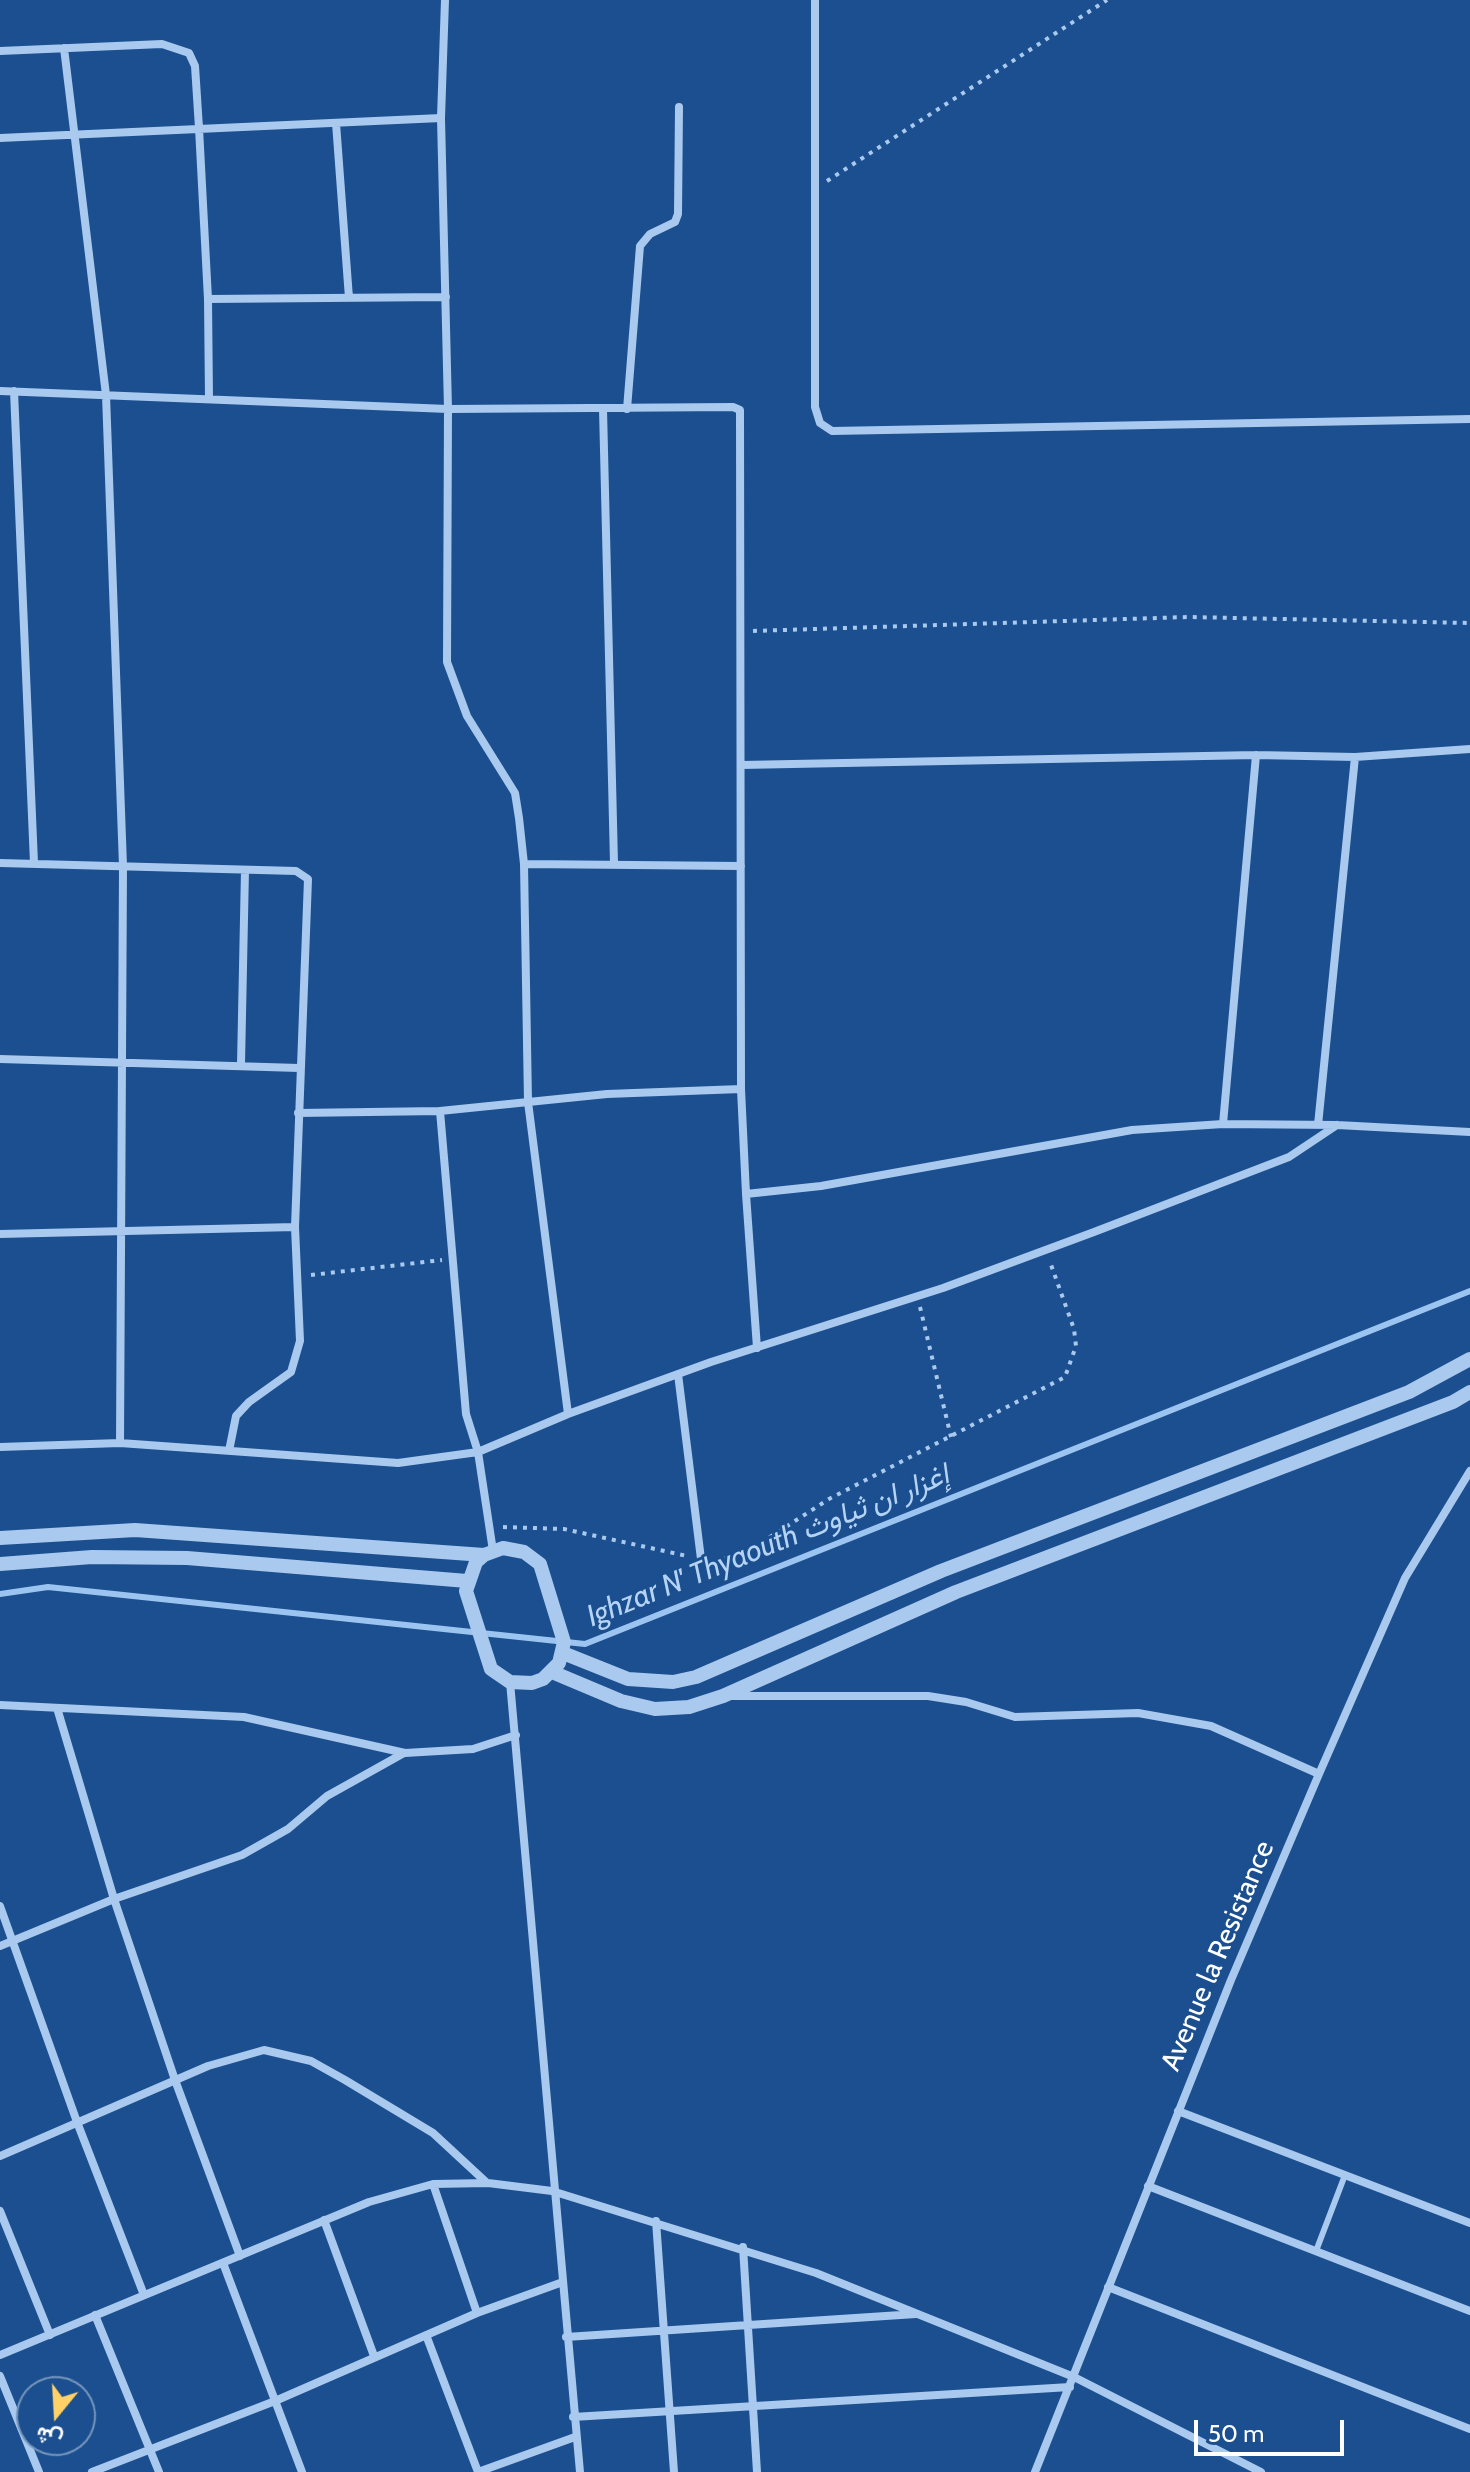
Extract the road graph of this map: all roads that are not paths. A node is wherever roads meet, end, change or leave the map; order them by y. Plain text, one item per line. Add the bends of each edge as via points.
1 (445, 0) edge
2 (815, 0) edge
3 (64, 48) junction
4 (0, 51) edge
5 (679, 107) dead end
6 (441, 118) junction
7 (336, 123) junction
8 (199, 128) junction
9 (76, 134) junction
10 (0, 138) edge
11 (446, 297) junction
12 (349, 298) junction
13 (208, 299) junction
14 (0, 391) edge
15 (14, 391) junction
16 (106, 395) junction
17 (209, 399) junction
18 (448, 409) junction
19 (603, 409) junction
20 (627, 409) junction
21 (1470, 419) edge
22 (1470, 749) edge
23 (1256, 755) junction
24 (1355, 757) junction
25 (741, 765) junction
26 (0, 863) edge
27 (34, 863) junction
28 (614, 863) junction
29 (524, 864) junction
30 (123, 866) junction
31 (741, 866) junction
32 (245, 870) junction
33 (0, 1059) edge
34 (123, 1062) junction
35 (241, 1064) junction
36 (299, 1068) junction
37 (741, 1089) junction
38 (528, 1102) junction
39 (440, 1111) junction
40 (298, 1113) junction
41 (1223, 1124) junction
42 (1318, 1125) junction
43 (1337, 1125) junction
44 (1470, 1132) edge
45 (746, 1194) junction
46 (295, 1227) junction
47 (123, 1232) junction
48 (0, 1234) edge
49 (757, 1348) junction
50 (1470, 1359) edge
51 (678, 1374) junction
52 (1470, 1392) edge
53 (568, 1414) junction
54 (120, 1443) junction
55 (0, 1447) edge
56 (229, 1451) junction
57 (478, 1452) junction
58 (1470, 1471) edge
59 (1467, 1482) edge
60 (0, 1538) edge
61 (488, 1553) junction
62 (701, 1559) road end
63 (0, 1564) edge
64 (467, 1581) junction
65 (563, 1653) junction
66 (552, 1672) junction
67 (510, 1682) junction
68 (723, 1696) junction
69 (0, 1705) edge
70 (57, 1708) junction
71 (516, 1735) junction
72 (405, 1753) junction
73 (1319, 1774) junction
74 (114, 1899) junction
75 (0, 1906) edge
76 (12, 1942) junction
77 (0, 1946) edge
78 (175, 2080) junction
79 (1178, 2111) junction
80 (77, 2122) junction
81 (0, 2156) edge
82 (1345, 2175) junction
83 (488, 2183) junction
84 (433, 2184) junction
85 (1148, 2186) junction
86 (552, 2191) junction
87 (0, 2211) edge
88 (324, 2220) junction
89 (656, 2221) junction
90 (1470, 2223) edge
91 (743, 2247) junction
92 (1316, 2251) junction
93 (240, 2256) junction
94 (223, 2263) junction
95 (560, 2283) junction
96 (1108, 2287) junction
97 (144, 2295) junction
98 (1470, 2311) edge
99 (477, 2313) junction
100 (919, 2314) junction
101 (95, 2315) junction
102 (746, 2327) junction
103 (663, 2332) junction
104 (50, 2335) junction
105 (426, 2335) junction
106 (566, 2337) junction
107 (0, 2355) edge
108 (374, 2356) junction
109 (0, 2376) edge
110 (1074, 2377) junction
111 (1070, 2387) junction
112 (275, 2401) junction
113 (752, 2405) junction
114 (668, 2410) junction
115 (573, 2417) junction
116 (1470, 2429) edge
117 (575, 2437) junction
118 (150, 2448) junction
119 (39, 2472) edge
120 (92, 2472) edge
121 (159, 2472) edge
122 (302, 2472) edge
123 (478, 2472) edge
124 (580, 2472) edge
125 (674, 2472) edge
126 (757, 2472) edge
127 (1035, 2472) edge
128 (1261, 2472) edge

1 - 6 street
2 - 21 street via 815,407 820,423 832,431
3 - 4 street
3 - 8 street via 162,44 189,53 195,66
3 - 9 street
5 - 20 street via 678,214 670,227 650,234 640,246
6 - 7 street
6 - 11 street
7 - 8 street
7 - 12 street
8 - 9 street
8 - 13 street
9 - 10 street
9 - 16 street
11 - 12 street
11 - 18 street
12 - 13 street
13 - 17 street
14 - 15 street
15 - 16 street
15 - 27 street
16 - 17 street
16 - 30 street
17 - 18 street
18 - 19 street
18 - 29 street via 447,662 467,716 515,793
19 - 20 street
19 - 28 street
20 - 25 street via 740,410
22 - 24 street
23 - 24 street
23 - 25 street
23 - 41 street
24 - 42 street
25 - 31 street
26 - 27 street
27 - 30 street
28 - 29 street
28 - 31 street
29 - 38 street
30 - 32 street
30 - 34 street
31 - 37 street
32 - 35 street
32 - 36 street via 296,871 308,879
33 - 34 street
34 - 35 street
34 - 47 street
35 - 36 street
36 - 40 street
37 - 38 street
37 - 45 street
38 - 39 street
38 - 53 street
39 - 40 street
39 - 57 street via 466,1414
40 - 46 street
41 - 42 street
41 - 45 street via 1132,1130 821,1186
42 - 43 street
43 - 44 street
43 - 49 street via 1289,1157 917,1297
45 - 49 street
46 - 47 street
46 - 56 street via 301,1330 295,1363 291,1372 236,1416
47 - 48 street
47 - 54 street
49 - 51 street
50 - 65 street via 1409,1392 941,1571 696,1677 673,1682 628,1679
51 - 53 street
51 - 62 street
52 - 68 street via 956,1592
53 - 57 street
54 - 55 street
54 - 56 street
56 - 57 street via 398,1463
57 - 61 street
58 - 59 street, Avenue la Resistance
59 - 73 street, Avenue la Resistance via 1405,1578
60 - 61 street via 147,1530
61 - 64 street
61 - 65 street via 514,1549 540,1564
63 - 64 street via 171,1557
64 - 67 street via 486,1660
65 - 66 street
66 - 67 street via 532,1683
66 - 68 street via 655,1709 689,1707
67 - 71 street
68 - 73 street via 928,1696 1015,1717 1138,1713 1223,1730
69 - 70 street
70 - 72 street via 244,1717
70 - 74 street
71 - 72 street via 473,1749
71 - 86 street
72 - 74 street via 327,1796 288,1829 242,1855
73 - 79 street, Avenue la Resistance
74 - 76 street
74 - 78 street
75 - 76 street
76 - 77 street
76 - 80 street
78 - 80 street
78 - 83 street via 249,2052 288,2053 433,2133
78 - 93 street
79 - 82 street
79 - 85 street, Avenue la Resistance
80 - 81 street
80 - 97 street
82 - 90 street
82 - 92 lane
83 - 84 street
83 - 86 street
84 - 88 street via 405,2189
84 - 99 street
85 - 92 street
85 - 96 street, Avenue la Resistance
86 - 89 street
86 - 95 street
87 - 104 street
88 - 93 street
88 - 108 street
89 - 91 street
89 - 103 street
91 - 100 street
91 - 102 street
92 - 98 street
93 - 94 street
94 - 97 street
94 - 112 street
95 - 99 street
95 - 106 street
96 - 110 street, Avenue la Resistance
96 - 116 street
97 - 101 street
99 - 105 street
100 - 102 street
100 - 110 street
101 - 104 street
101 - 118 street
102 - 103 street
102 - 113 street
103 - 106 street
103 - 114 street
104 - 107 street
105 - 108 street
105 - 123 street
106 - 115 street
108 - 112 street
109 - 119 street
110 - 111 street, Avenue la Resistance
110 - 128 street
111 - 113 street
111 - 127 street, Avenue la Resistance
112 - 118 street
112 - 122 street
113 - 114 street
113 - 126 street
114 - 115 street
114 - 125 street
115 - 117 street
117 - 123 street
117 - 124 street
118 - 120 street
118 - 121 street

